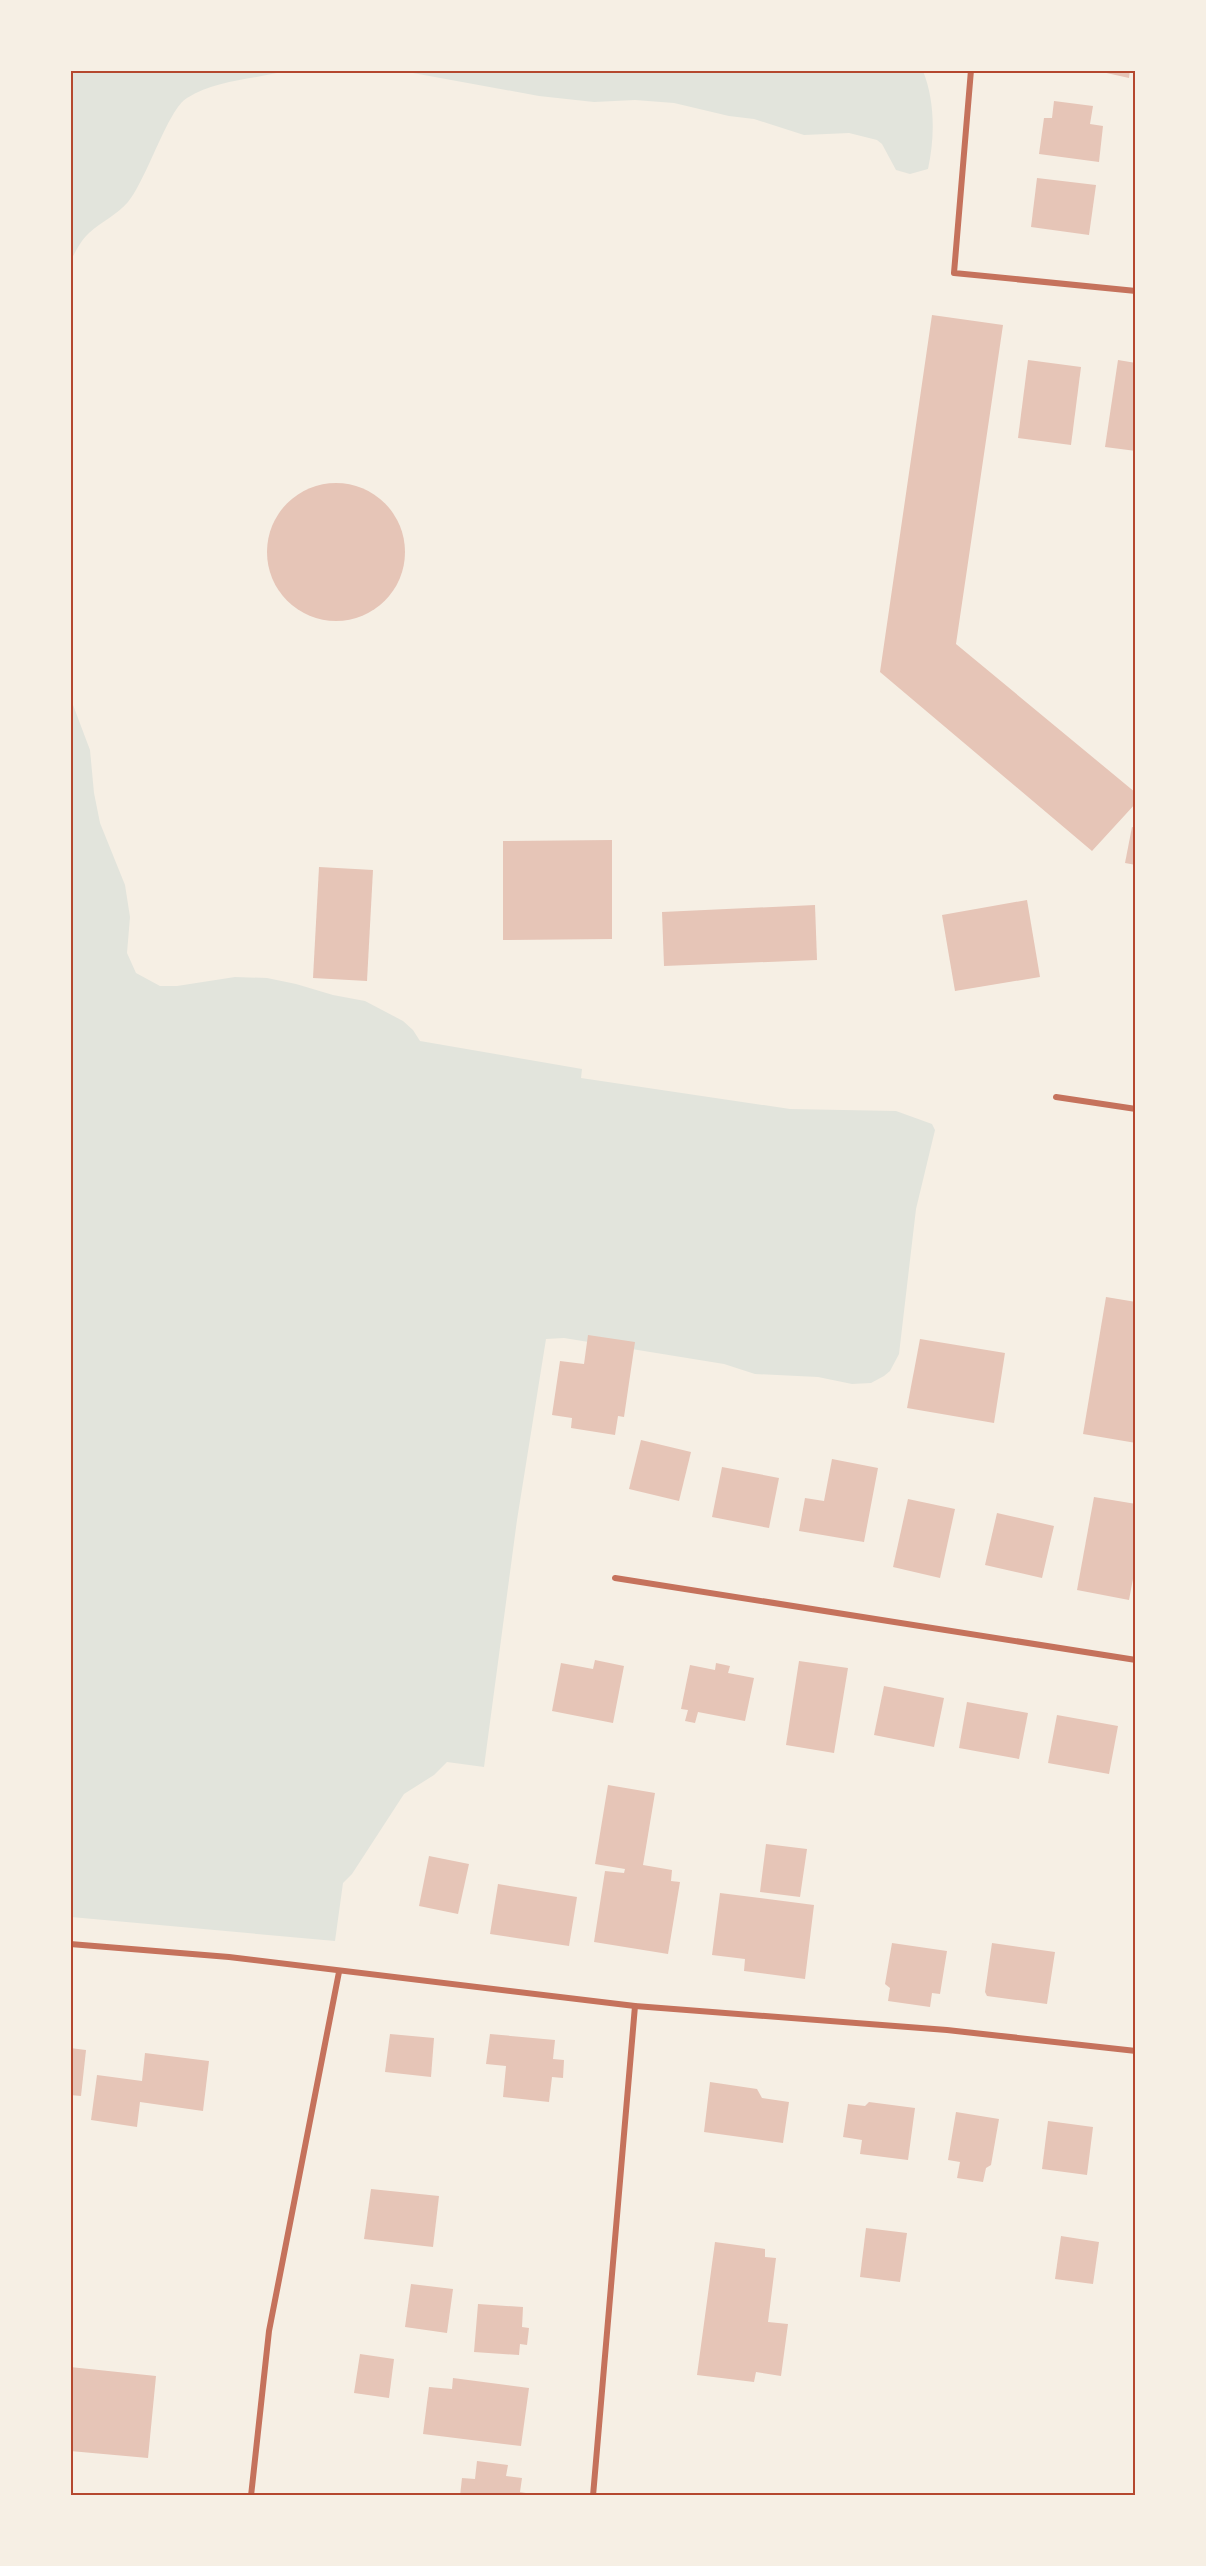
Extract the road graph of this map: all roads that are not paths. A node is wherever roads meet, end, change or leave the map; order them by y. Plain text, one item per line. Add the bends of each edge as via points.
1 (971, 70) edge
2 (1136, 291) edge
3 (1056, 1097) dead end
4 (1136, 1109) edge
5 (615, 1578) dead end
6 (1136, 1660) edge
7 (70, 1944) edge
8 (339, 1972) junction
9 (635, 2006) junction
10 (1136, 2051) edge
11 (251, 2496) edge
12 (593, 2496) edge

1 - 2 street via 954,273
3 - 4 street
5 - 6 street
7 - 8 street via 229,1957
8 - 9 street
8 - 11 street via 269,2331
9 - 10 street via 947,2030
9 - 12 street

